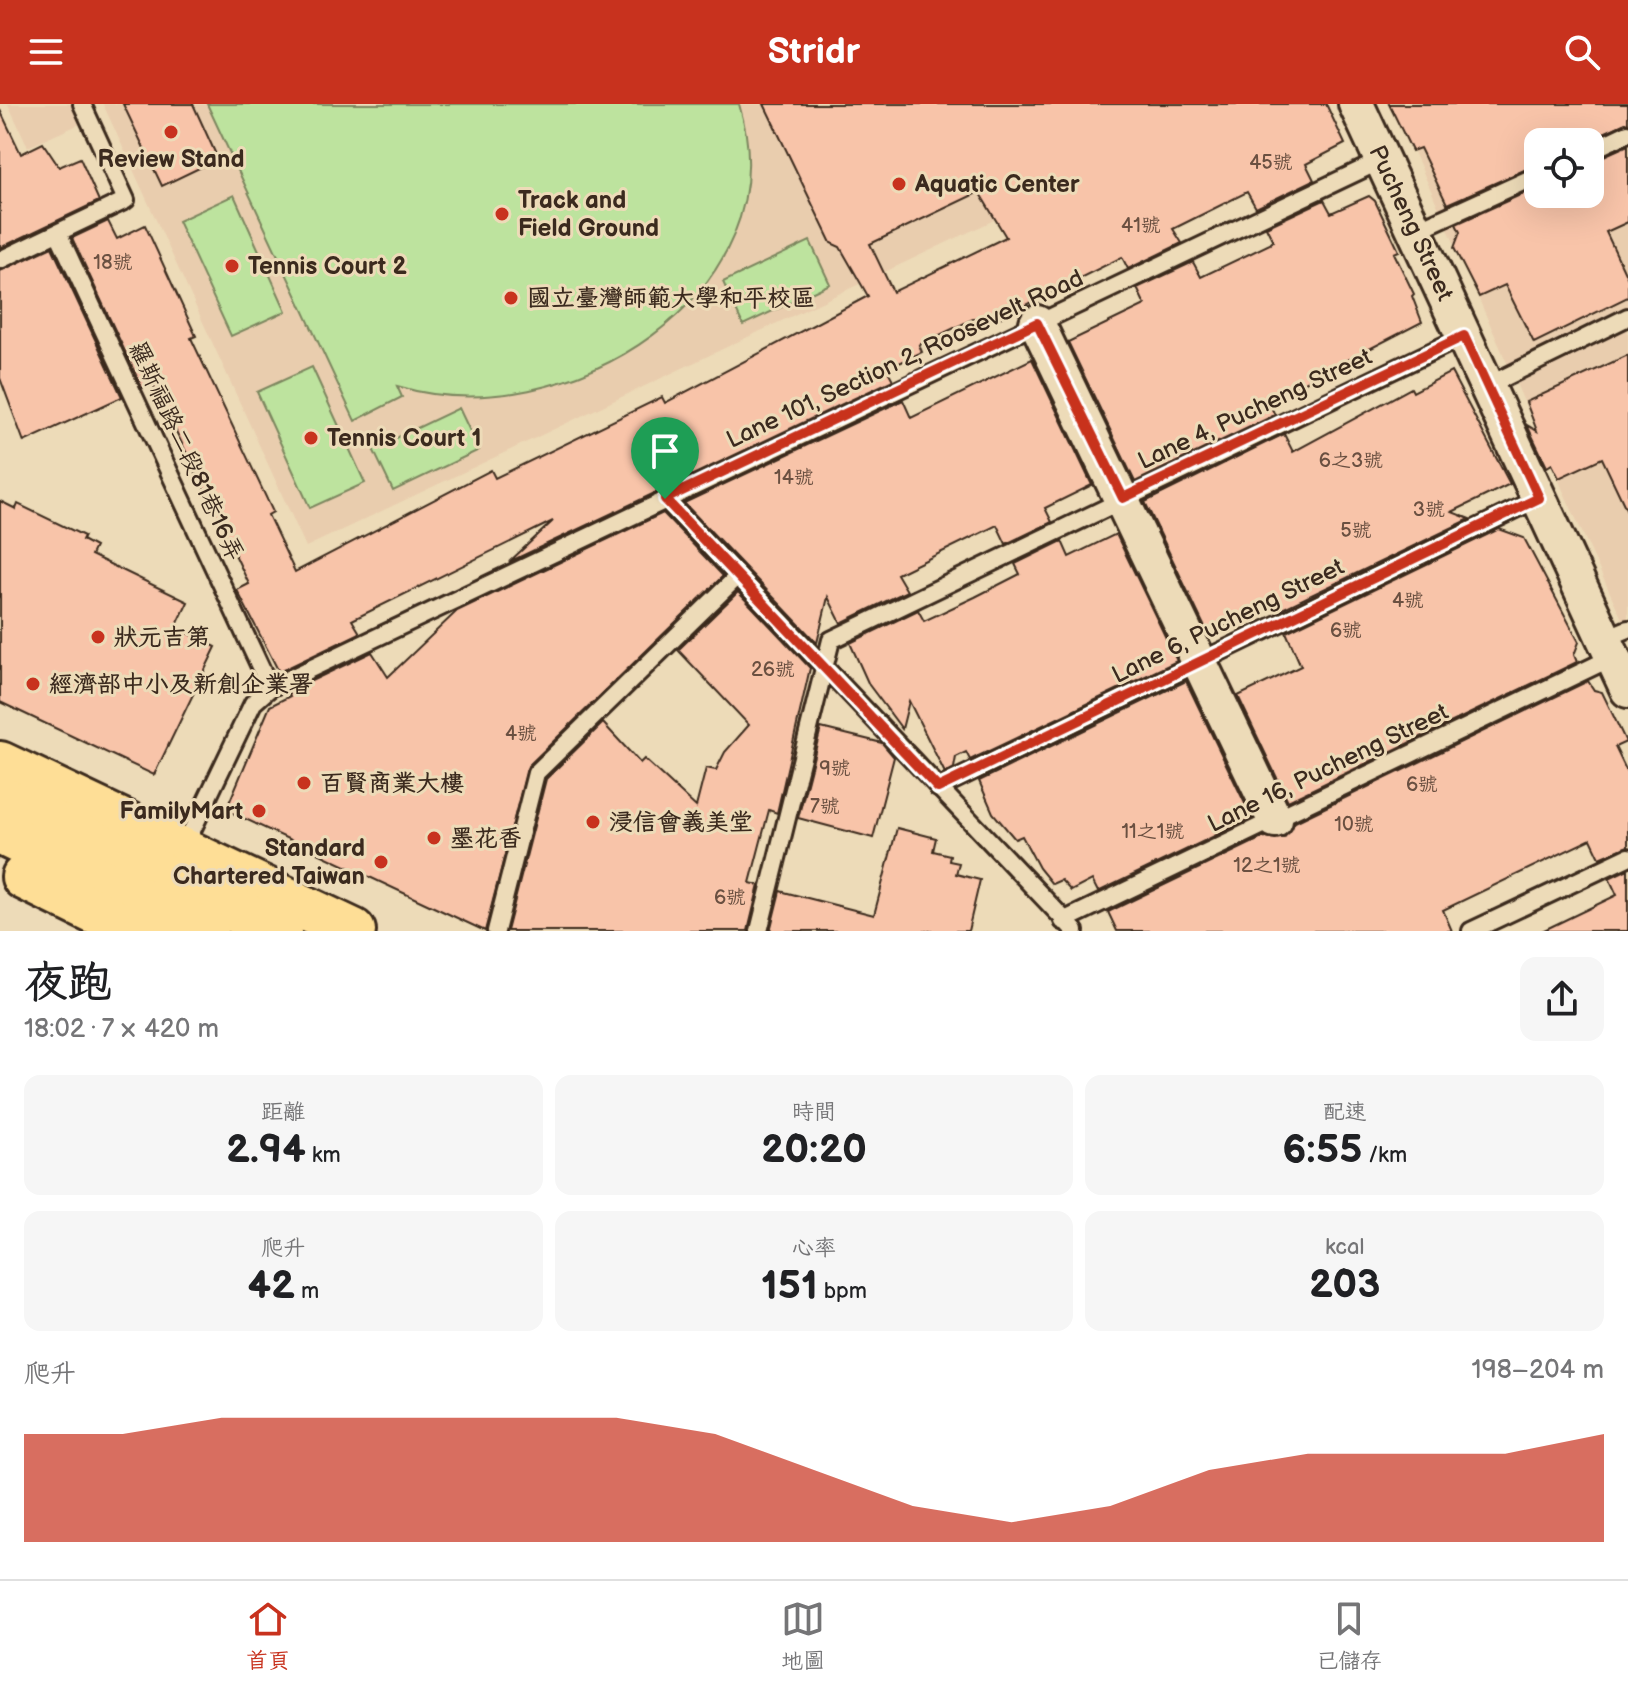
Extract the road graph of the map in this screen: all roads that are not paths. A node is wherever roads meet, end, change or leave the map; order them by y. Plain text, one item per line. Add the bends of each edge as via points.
1 (82, 104) edge
2 (1356, 104) edge
3 (1628, 133) edge
4 (1604, 144) edge
5 (1382, 160) junction
6 (1524, 181) edge
7 (1415, 231) junction
8 (58, 233) junction
9 (0, 260) edge
10 (1628, 317) edge
11 (1037, 323) junction
12 (1464, 336) junction
13 (1487, 386) junction
14 (1123, 498) junction
15 (1539, 498) junction
16 (665, 499) junction
17 (738, 576) junction
18 (1615, 642) edge
19 (1198, 662) junction
20 (824, 665) junction
21 (270, 688) junction
22 (1628, 690) edge
23 (0, 764) edge
24 (938, 788) junction
25 (0, 798) edge
26 (1275, 820) junction
27 (0, 832) edge
28 (182, 850) junction
29 (1628, 857) edge
30 (0, 866) edge
31 (1069, 926) edge
32 (134, 931) edge
33 (206, 931) edge
34 (279, 931) edge
35 (353, 931) edge
36 (496, 931) edge
37 (759, 931) edge
38 (1471, 931) edge

1 - 8 lane via 126,200
2 - 5 street, Pucheng Street
3 - 4 lane
5 - 7 street, Pucheng Street
5 - 11 lane, Lane 101, Section 2, Roosevelt Road
6 - 7 lane
7 - 12 street, Pucheng Street
8 - 9 lane
8 - 21 lane, 羅斯福路二段81巷16弄
10 - 13 lane
11 - 14 street
11 - 16 lane, Lane 101, Section 2, Roosevelt Road
12 - 13 street, Pucheng Street
12 - 14 lane, Lane 4, Pucheng Street
13 - 15 street, Pucheng Street
14 - 19 street
14 - 20 lane, Lane 4, Pucheng Street via 831,640
15 - 18 street, Pucheng Street
15 - 19 lane, Lane 6, Pucheng Street
16 - 17 lane
16 - 21 lane, Lane 101, Section 2, Roosevelt Road
17 - 20 lane
17 - 36 lane via 536,773
18 - 22 street, Pucheng Street
18 - 26 lane, Lane 16, Pucheng Street
19 - 24 lane, Lane 6, Pucheng Street
19 - 26 street
20 - 24 lane
20 - 37 lane, Lane 4, Pucheng Street
21 - 28 lane, Lane 101, Section 2, Roosevelt Road via 253,703
23 - 28 main road
24 - 31 lane
25 - 34 main road
26 - 31 lane, Lane 16, Pucheng Street
27 - 33 main road
28 - 35 main road
29 - 38 lane
30 - 32 main road

